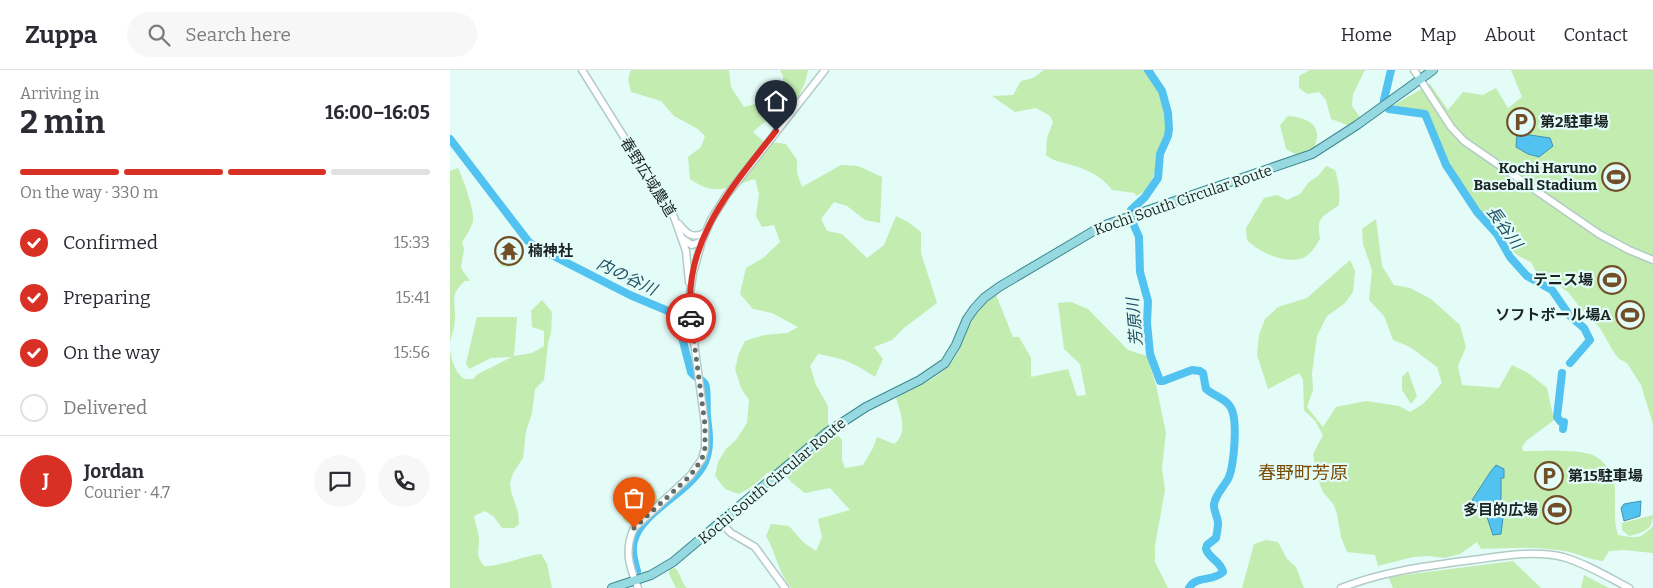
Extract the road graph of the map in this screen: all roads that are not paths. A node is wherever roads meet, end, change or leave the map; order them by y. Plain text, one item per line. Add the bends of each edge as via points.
1 (582, 70) edge
2 (825, 70) edge
3 (1414, 70) edge
4 (1433, 70) edge
5 (1420, 80) junction
6 (674, 217) junction
7 (705, 233) junction
8 (682, 238) junction
9 (702, 241) junction
10 (1653, 260) edge
11 (690, 293) junction
12 (720, 522) junction
13 (634, 580) junction
14 (612, 588) edge
15 (638, 588) edge
16 (785, 588) edge
17 (1341, 588) edge
18 (1629, 588) edge

1 - 6 street, 春野広域農道
2 - 7 street, 春野広域農道 via 726,196
3 - 5 street
4 - 5 main road, Kochi South Circular Route
5 - 10 street via 1451,127 1471,146 1599,234
5 - 12 main road, Kochi South Circular Route via 1312,154 1102,226 999,287 974,309 945,363 920,380 841,421
6 - 7 street via 688,235
6 - 8 street, 春野広域農道
7 - 9 street, 春野広域農道
8 - 9 street via 692,245
8 - 11 street, 春野広域農道
9 - 11 street, 春野広域農道
11 - 13 street, 春野広域農道 via 705,448 702,459 690,476 634,528 628,549
12 - 13 main road, Kochi South Circular Route via 673,562 651,575
12 - 16 street via 730,533 755,546
13 - 14 main road, Kochi South Circular Route
13 - 15 street, 春野広域農道
17 - 18 street via 1404,569 1535,554 1584,565

